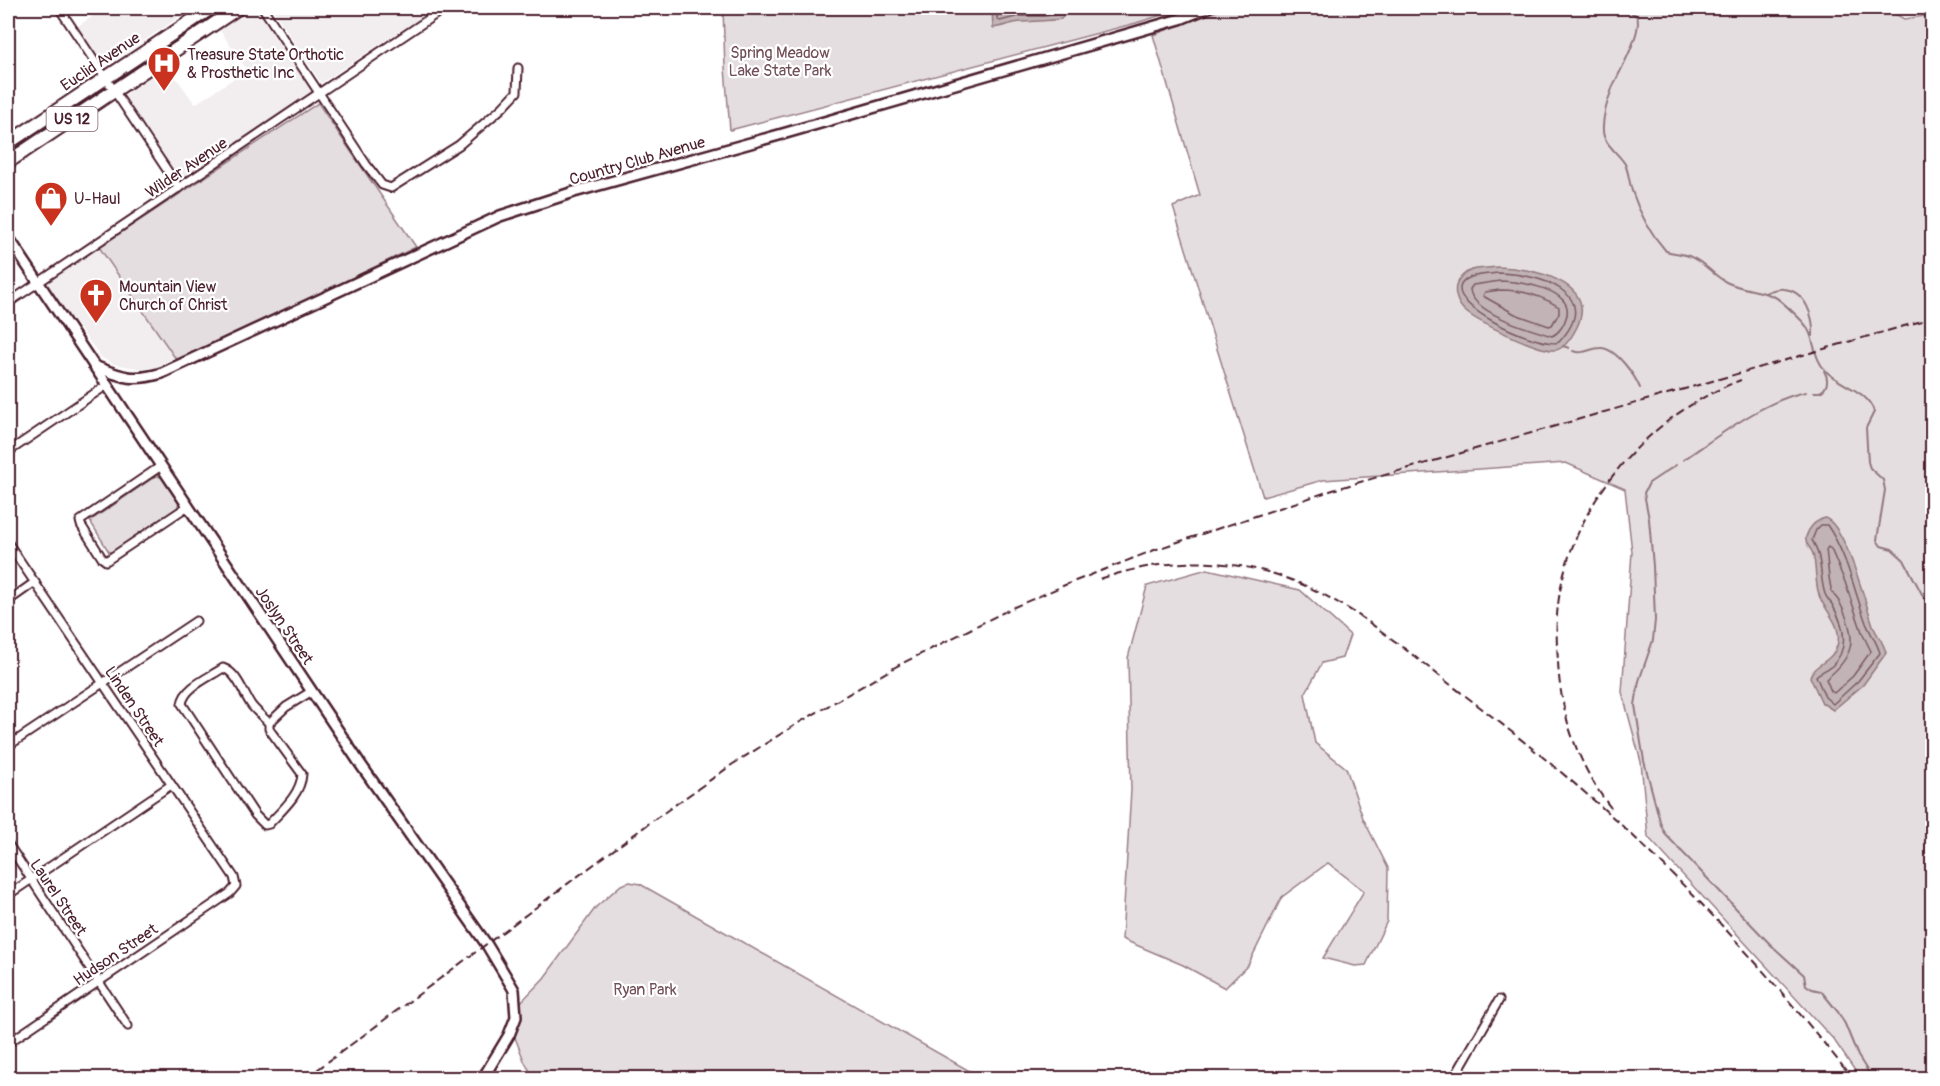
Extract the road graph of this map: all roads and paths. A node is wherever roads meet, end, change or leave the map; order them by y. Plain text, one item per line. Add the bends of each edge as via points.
1 (59, 8) edge
2 (211, 8) edge
3 (238, 8) edge
4 (263, 8) edge
5 (445, 8) edge
6 (1207, 8) edge
7 (518, 68) dead end
8 (106, 77) junction
9 (114, 90) junction
10 (320, 92) junction
11 (8, 143) edge
12 (8, 162) edge
13 (179, 188) junction
14 (8, 237) edge
15 (38, 282) junction
16 (8, 303) edge
17 (94, 366) junction
18 (107, 385) junction
19 (8, 452) edge
20 (161, 466) junction
21 (188, 506) junction
22 (8, 543) edge
23 (35, 582) junction
24 (8, 601) edge
25 (196, 621) dead end
26 (103, 683) junction
27 (312, 691) junction
28 (269, 723) junction
29 (8, 746) edge
30 (171, 785) junction
31 (8, 844) edge
32 (31, 879) junction
33 (236, 886) joint
34 (8, 895) edge
35 (98, 981) junction
36 (1498, 1000) dead end
37 (128, 1026) dead end
38 (8, 1043) edge
39 (483, 1078) edge
40 (1454, 1078) edge

1 - 8 street
2 - 8 highway, Euclid Avenue / US 12
3 - 9 highway, Euclid Avenue / US 12
4 - 10 street
5 - 10 street, Wilder Avenue
6 - 17 street, Country Club Avenue via 500,216 162,373 127,378
7 - 10 street via 517,92 502,108 465,140 391,189 366,164
8 - 9 street
8 - 11 highway, Euclid Avenue / US 12
9 - 12 highway, Euclid Avenue / US 12
9 - 13 street
10 - 13 street, Wilder Avenue
13 - 15 street, Wilder Avenue
14 - 15 street, Joslyn Street
15 - 16 street, Wilder Avenue
15 - 17 street, Joslyn Street
17 - 18 street, Joslyn Street
18 - 19 street
18 - 20 street, Joslyn Street
20 - 21 street, Joslyn Street
20 - 21 street via 80,521 102,558 106,561
21 - 27 street, Joslyn Street
22 - 23 street, Linden Street
23 - 24 street
23 - 26 street, Linden Street
25 - 26 street
26 - 29 street
26 - 30 street, Linden Street
27 - 28 street
27 - 39 street, Joslyn Street via 514,990 516,1017
28 - 28 street via 269,729 302,774 302,782 296,794 266,825 255,815 182,705 183,698 223,668
30 - 32 street
30 - 33 street, Linden Street via 234,877
31 - 32 street, Laurel Street
32 - 34 street
32 - 35 street, Laurel Street
33 - 35 street, Hudson Street
35 - 37 street, Laurel Street
35 - 38 street, Hudson Street
36 - 40 street

